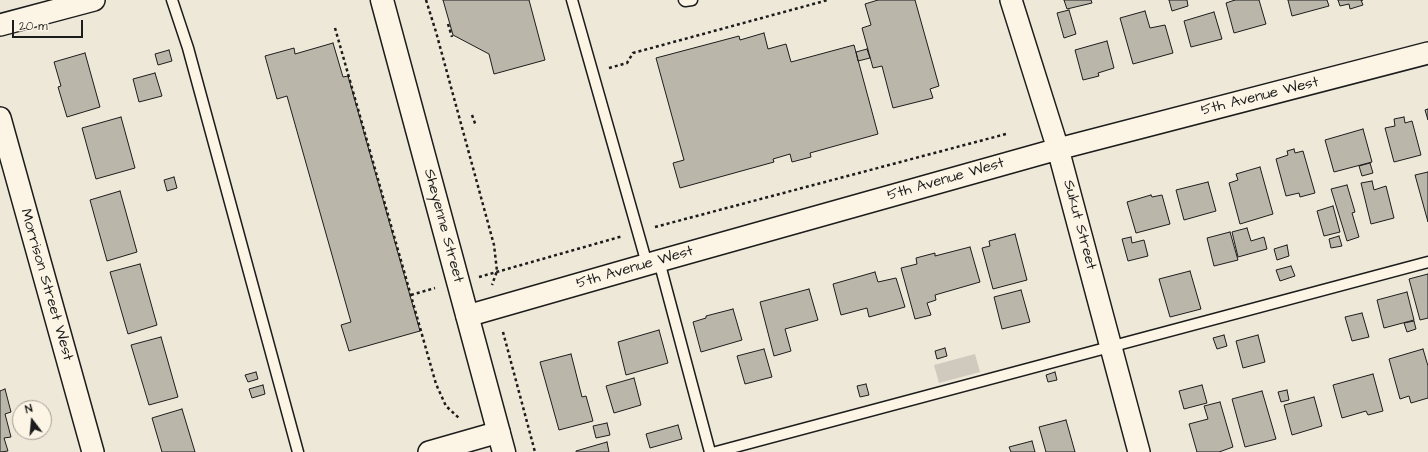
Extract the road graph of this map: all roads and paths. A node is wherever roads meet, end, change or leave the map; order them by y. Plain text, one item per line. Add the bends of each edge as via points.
1 (94, 0) edge
2 (172, 0) edge
3 (382, 0) edge
4 (426, 0) edge
5 (572, 0) edge
6 (684, 0) edge
7 (692, 0) edge
8 (828, 0) edge
9 (1011, 0) edge
10 (448, 24) dead end
11 (0, 25) edge
12 (335, 28) dead end
13 (452, 37) dead end
14 (1428, 53) edge
15 (592, 72) junction
16 (472, 115) dead end
17 (0, 118) edge
18 (476, 126) dead end
19 (1006, 134) dead end
20 (1058, 149) junction
21 (638, 232) junction
22 (653, 262) junction
23 (1428, 262) edge
24 (498, 271) junction
25 (479, 277) dead end
26 (436, 288) dead end
27 (491, 288) dead end
28 (411, 295) junction
29 (467, 316) junction
30 (503, 332) dead end
31 (1111, 346) junction
32 (462, 421) dead end
33 (502, 442) edge
34 (93, 452) edge
35 (298, 452) edge
36 (429, 452) edge
37 (536, 452) edge
38 (710, 452) edge
39 (716, 452) edge
40 (1139, 452) edge

1 - 11 street
2 - 35 lane via 188,48
3 - 29 main road, Sheyenne Street
4 - 24 path via 494,245
5 - 15 lane
6 - 7 lane
8 - 15 path via 633,53 628,63
9 - 20 street, Sukut Street
10 - 13 path
12 - 28 path
14 - 20 street, 5th Avenue West
15 - 21 lane
16 - 18 path
17 - 34 street, Morrison Street West
19 - 21 path
20 - 22 street, 5th Avenue West
20 - 31 street, Sukut Street
21 - 22 lane
21 - 24 path
22 - 29 street, 5th Avenue West
22 - 38 lane
23 - 31 lane
24 - 25 path
24 - 27 path
26 - 28 path
28 - 32 path via 436,384 446,406
29 - 33 main road, Sheyenne Street
30 - 37 path
31 - 39 lane
31 - 40 street, Sukut Street
33 - 36 street

